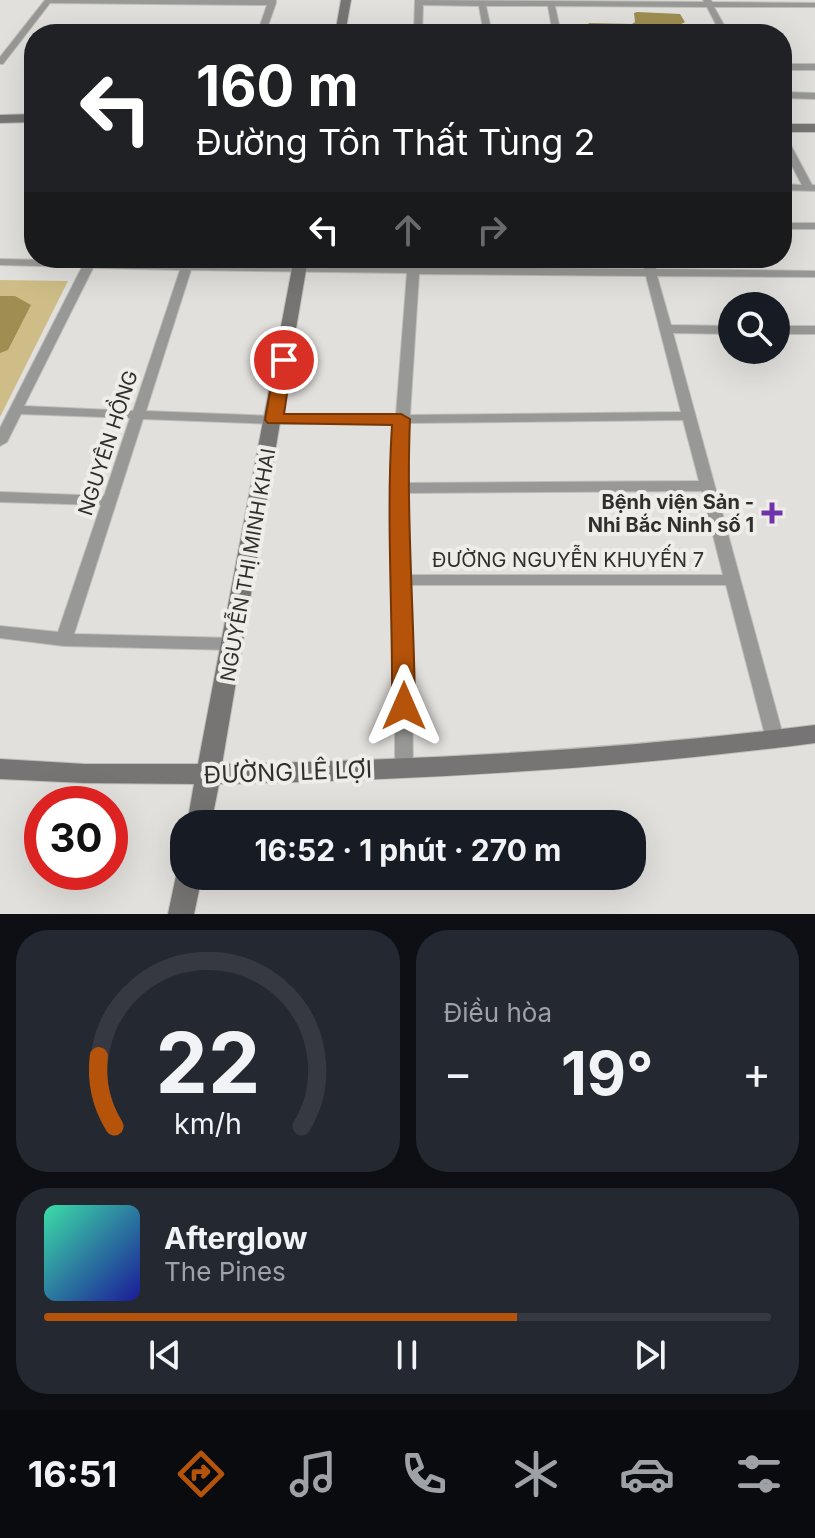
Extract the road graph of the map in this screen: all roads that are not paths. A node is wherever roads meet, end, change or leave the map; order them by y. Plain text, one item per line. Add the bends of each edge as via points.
1 (49, 0) edge
2 (346, 0) edge
3 (272, 1) edge
4 (419, 2) edge
5 (708, 2) edge
6 (482, 4) junction
7 (551, 4) junction
8 (815, 5) edge
9 (29, 24) edge
10 (264, 24) edge
11 (342, 24) edge
12 (418, 24) edge
13 (486, 24) edge
14 (555, 24) edge
15 (720, 24) edge
16 (24, 30) edge
17 (1, 58) edge
18 (792, 67) edge
19 (815, 67) edge
20 (792, 95) edge
21 (815, 96) edge
22 (24, 118) edge
23 (0, 119) edge
24 (792, 128) edge
25 (815, 128) edge
26 (792, 155) edge
27 (792, 187) edge
28 (812, 188) edge
29 (792, 226) edge
30 (815, 226) edge
31 (0, 262) edge
32 (24, 263) edge
33 (87, 268) edge
34 (187, 268) edge
35 (299, 268) edge
36 (413, 268) edge
37 (650, 268) edge
38 (704, 268) edge
39 (815, 274) edge
40 (667, 329) junction
41 (718, 330) edge
42 (790, 330) edge
43 (815, 330) edge
44 (16, 410) junction
45 (138, 416) junction
46 (690, 416) junction
47 (401, 419) junction
48 (274, 420) junction
49 (0, 442) edge
50 (708, 486) junction
51 (398, 488) junction
52 (0, 497) edge
53 (110, 501) junction
54 (403, 580) junction
55 (733, 580) junction
56 (0, 632) edge
57 (64, 640) junction
58 (233, 644) junction
59 (815, 734) edge
60 (775, 739) junction
61 (0, 769) edge
62 (404, 769) junction
63 (209, 775) junction
64 (202, 810) edge
65 (186, 890) edge
66 (181, 914) edge

1 - 3 street
1 - 9 street
2 - 11 main road
3 - 10 street
4 - 6 street
4 - 12 street
5 - 7 street
5 - 8 street
5 - 15 street
6 - 7 street
6 - 13 street
7 - 14 street
16 - 17 street
18 - 19 street
20 - 21 street
22 - 23 main road
24 - 25 main road
26 - 28 street
27 - 28 street
29 - 30 street
31 - 32 street
33 - 44 street
34 - 45 street, NGUYÊN HỒNG
35 - 48 main road, NGUYỄN THỊ MINH KHAI
36 - 47 street
37 - 40 street
38 - 39 street
40 - 41 street
40 - 46 street
42 - 43 street
44 - 45 street
44 - 49 street
45 - 48 street
45 - 53 street, NGUYÊN HỒNG
46 - 47 street
46 - 50 street
47 - 48 street
47 - 51 street
48 - 58 main road, NGUYỄN THỊ MINH KHAI
50 - 51 street
50 - 55 street
51 - 54 street
52 - 53 street
53 - 57 street, NGUYÊN HỒNG
54 - 55 street, ĐƯỜNG NGUYỄN KHUYẾN 7
54 - 62 street
55 - 60 street
56 - 57 street
57 - 58 street
58 - 63 main road, NGUYỄN THỊ MINH KHAI
59 - 60 main road, ĐƯỜNG LÊ LỢI
60 - 62 main road, ĐƯỜNG LÊ LỢI via 611,757
61 - 63 main road, ĐƯỜNG LÊ LỢI via 109,777
62 - 63 main road, ĐƯỜNG LÊ LỢI
63 - 64 main road, NGUYỄN THỊ MINH KHAI
65 - 66 main road

